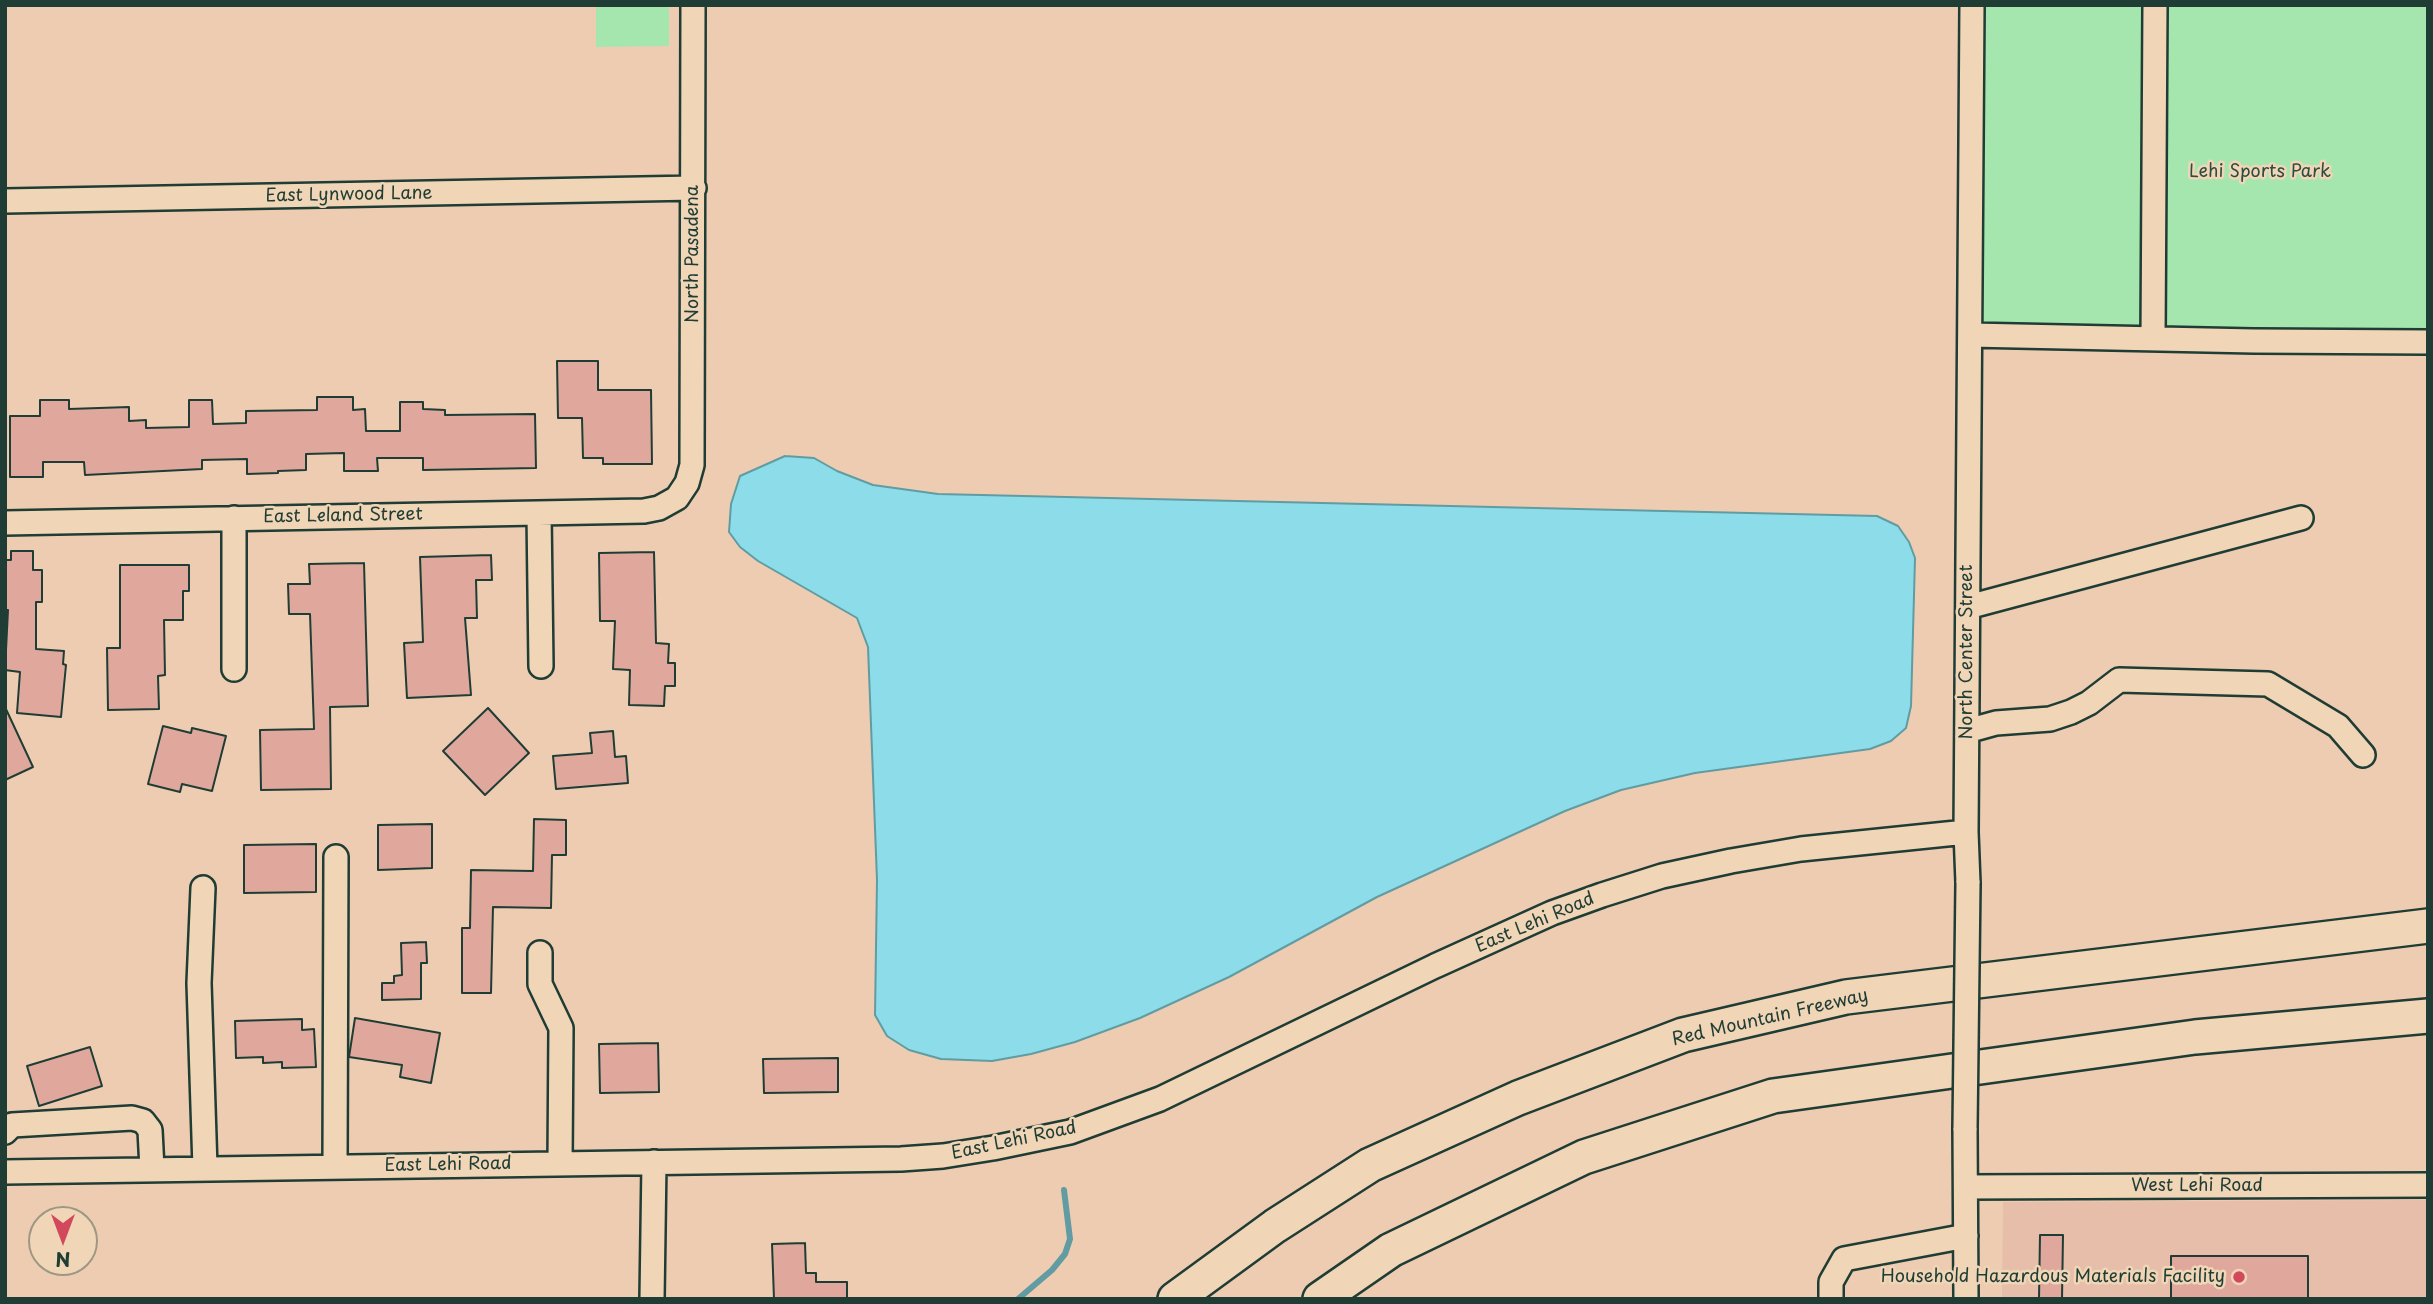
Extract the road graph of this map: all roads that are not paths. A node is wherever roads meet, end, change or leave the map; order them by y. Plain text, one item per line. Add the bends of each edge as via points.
1 (693, 5) edge
2 (1972, 5) edge
3 (2155, 5) edge
4 (694, 188) junction
5 (5, 201) edge
6 (1970, 335) junction
7 (2153, 339) junction
8 (2428, 342) edge
9 (677, 498) joint
10 (538, 513) junction
11 (234, 518) junction
12 (2301, 518) dead end
13 (5, 523) edge
14 (1968, 607) junction
15 (541, 666) dead end
16 (234, 669) dead end
17 (1967, 731) junction
18 (2363, 755) dead end
19 (1966, 832) junction
20 (336, 857) dead end
21 (203, 888) dead end
22 (2428, 926) edge
23 (540, 953) dead end
24 (2428, 1016) edge
25 (5, 1132) edge
26 (654, 1162) junction
27 (561, 1163) junction
28 (335, 1167) junction
29 (205, 1168) junction
30 (152, 1169) junction
31 (5, 1172) edge
32 (2428, 1185) edge
33 (1966, 1187) junction
34 (1966, 1236) junction
35 (652, 1299) edge
36 (1175, 1299) edge
37 (1320, 1299) edge
38 (1831, 1299) edge
39 (1966, 1299) edge

1 - 4 street, North Pasadena
2 - 6 street, North Center Street
3 - 7 street
4 - 5 street, East Lynwood Lane
4 - 9 street, North Pasadena via 692,465
6 - 7 street
6 - 14 street, North Center Street
7 - 8 street
9 - 10 street, East Leland Street via 644,511
10 - 11 street, East Leland Street
10 - 15 street
11 - 13 street, East Leland Street
11 - 16 street
12 - 14 street
14 - 17 street, North Center Street
17 - 18 street via 2071,712 2119,680 2268,684 2338,726
17 - 19 street, North Center Street
19 - 26 street, East Lehi Road via 1731,861 1602,895 1435,966 1160,1099 1070,1132 943,1156
19 - 33 street, North Center Street, bridge
20 - 28 street
21 - 29 street via 199,983
22 - 36 highway, Red Mountain Freeway via 1846,997 1683,1035 1518,1098 1370,1166 1275,1226
23 - 27 street via 540,984 561,1028
24 - 37 highway via 2195,1037 1773,1096 1584,1157 1391,1250
25 - 30 street via 12,1125 132,1118 143,1121 150,1130
26 - 27 street, East Lehi Road
26 - 35 street
27 - 28 street, East Lehi Road
28 - 29 street, East Lehi Road
29 - 30 street, East Lehi Road
30 - 31 street, East Lehi Road
32 - 33 street, West Lehi Road
33 - 34 street, North Center Street
34 - 38 street via 1844,1259 1831,1282
34 - 39 street, North Center Street

